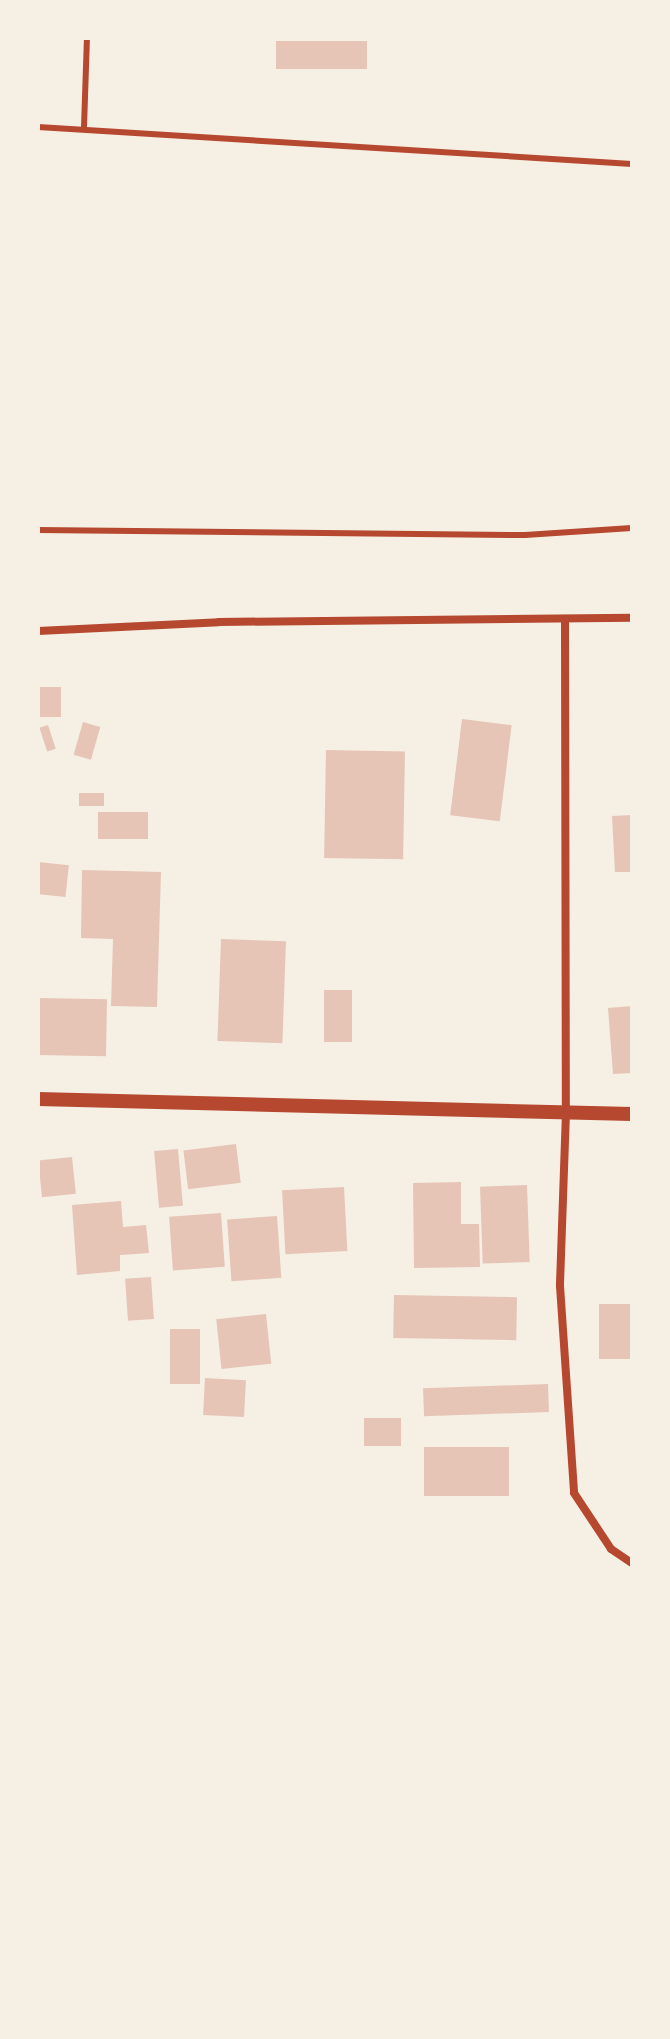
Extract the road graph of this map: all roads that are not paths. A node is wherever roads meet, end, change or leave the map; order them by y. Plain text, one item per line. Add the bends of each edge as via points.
1 (87, 38) edge
2 (38, 127) edge
3 (84, 127) junction
4 (632, 164) edge
5 (632, 528) edge
6 (38, 530) edge
7 (632, 618) edge
8 (565, 619) junction
9 (38, 631) edge
10 (38, 1099) edge
11 (566, 1112) junction
12 (632, 1114) edge
13 (632, 1563) edge

1 - 3 lane
2 - 3 lane
3 - 4 lane
5 - 6 lane via 525,535
7 - 8 street
8 - 9 street via 219,622
8 - 11 street
10 - 11 street
11 - 12 street
11 - 13 street via 560,1286 574,1493 611,1549

